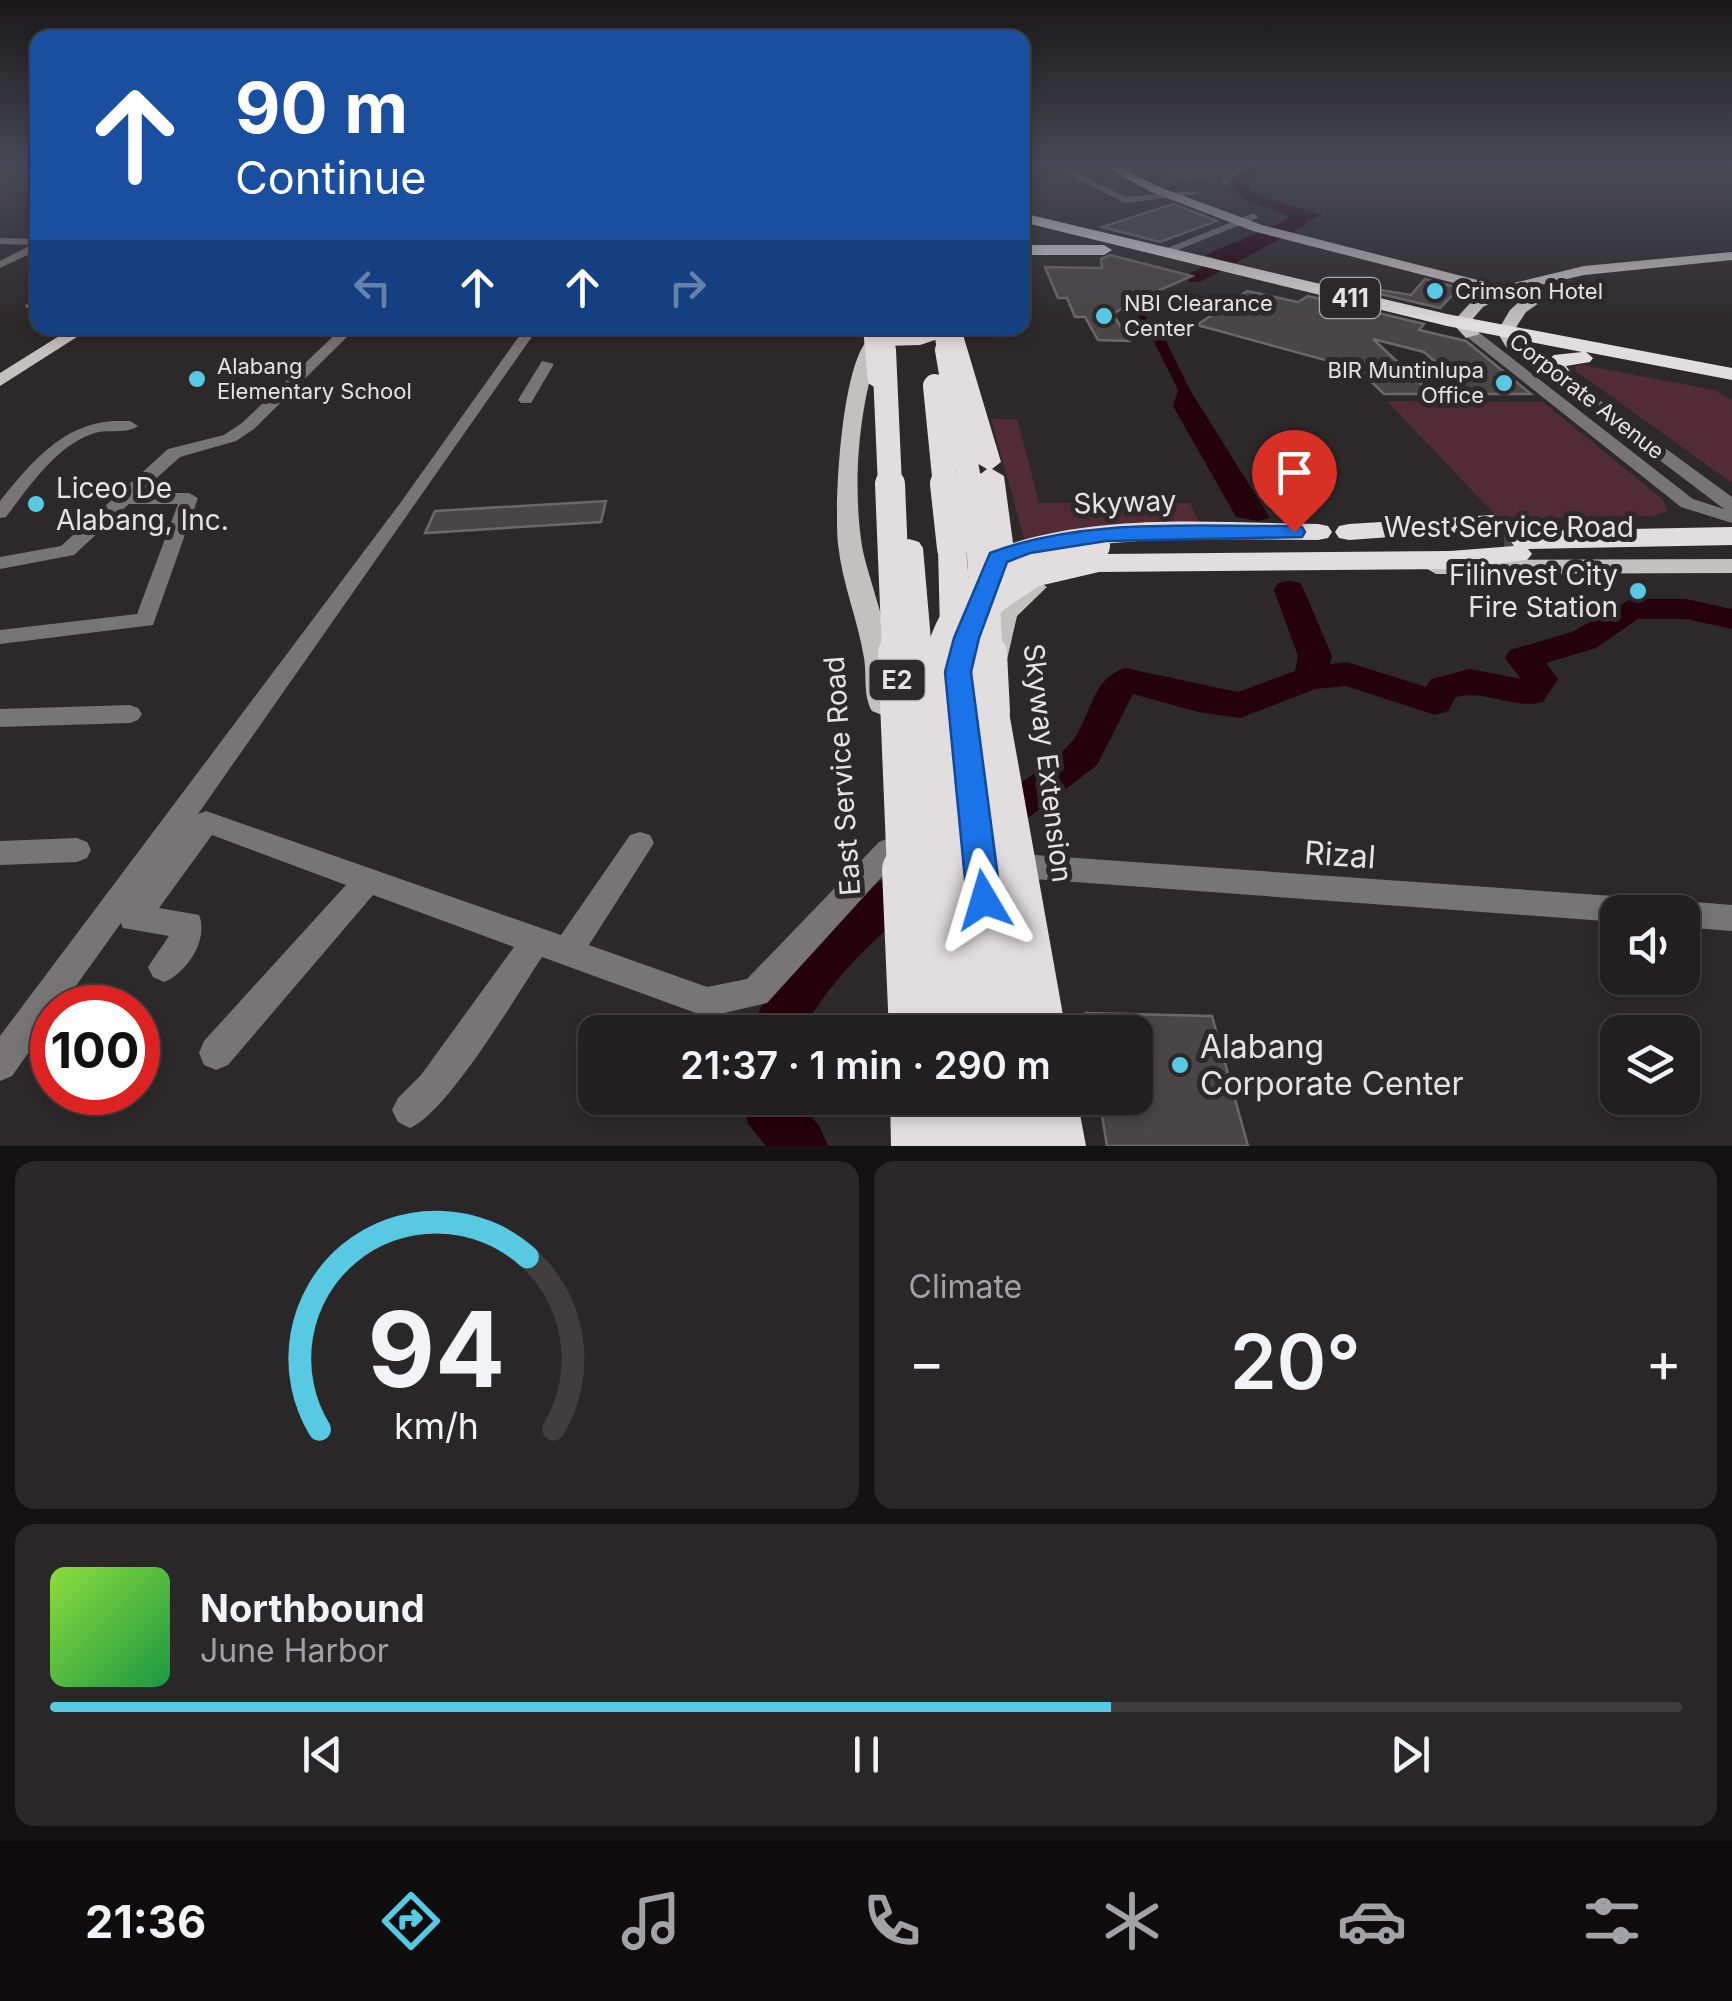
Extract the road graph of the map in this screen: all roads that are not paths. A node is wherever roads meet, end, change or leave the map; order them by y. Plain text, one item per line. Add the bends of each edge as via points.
1 (1245, 217) edge
2 (1249, 217) edge
3 (1031, 219) edge
4 (1257, 221) junction
5 (30, 232) edge
6 (6, 241) edge
7 (30, 248) edge
8 (1030, 250) edge
9 (1069, 250) junction
10 (1160, 253) junction
11 (1729, 264) edge
12 (0, 265) edge
13 (1208, 269) junction
14 (1458, 275) junction
15 (1557, 275) junction
16 (1507, 287) junction
17 (1539, 296) junction
18 (1480, 300) junction
19 (1466, 328) junction
20 (73, 335) edge
21 (341, 335) edge
22 (526, 335) edge
23 (876, 335) edge
24 (877, 335) edge
25 (877, 335) edge
26 (887, 335) edge
27 (902, 335) edge
28 (927, 335) edge
29 (935, 335) edge
30 (948, 335) edge
31 (949, 335) edge
32 (1508, 337) junction
33 (1583, 358) junction
34 (547, 364) dead end
35 (1732, 374) edge
36 (0, 381) edge
37 (1732, 385) edge
38 (1562, 392) junction
39 (526, 400) dead end
40 (130, 426) dead end
41 (122, 499) junction
42 (1732, 506) edge
43 (0, 513) edge
44 (1732, 516) edge
45 (1318, 532) dead end
46 (1349, 532) dead end
47 (1732, 536) edge
48 (1516, 542) junction
49 (1438, 546) junction
50 (998, 558) junction
51 (1731, 562) edge
52 (0, 563) edge
53 (976, 620) junction
54 (0, 637) edge
55 (915, 665) junction
56 (958, 672) junction
57 (130, 714) dead end
58 (0, 718) edge
59 (640, 843) dead end
60 (901, 849) junction
61 (78, 850) dead end
62 (0, 853) edge
63 (1005, 854) junction
64 (366, 882) junction
65 (1600, 907) edge
66 (1700, 915) edge
67 (1732, 918) edge
68 (551, 946) junction
69 (164, 967) dead end
70 (895, 1015) edge
71 (912, 1015) edge
72 (940, 1015) edge
73 (965, 1015) edge
74 (986, 1015) edge
75 (1000, 1015) edge
76 (1038, 1015) edge
77 (1046, 1015) edge
78 (216, 1053) dead end
79 (0, 1064) edge
80 (410, 1110) dead end
81 (898, 1115) edge
82 (917, 1115) edge
83 (946, 1115) edge
84 (975, 1115) edge
85 (997, 1115) edge
86 (1010, 1115) edge
87 (1054, 1115) edge
88 (1062, 1115) edge
89 (899, 1146) edge
90 (918, 1146) edge
91 (948, 1146) edge
92 (978, 1146) edge
93 (1000, 1146) edge
94 (1014, 1146) edge
95 (1059, 1146) edge
96 (1067, 1146) edge

1 - 4 main road
2 - 4 main road
3 - 9 highway via 1088,242
3 - 10 highway, 411
4 - 10 street
4 - 14 main road
5 - 6 street
7 - 12 street
8 - 9 highway, 411
9 - 13 highway, 411 via 1128,253
10 - 13 highway, 411
11 - 15 main road
11 - 17 main road
13 - 19 highway, 411
14 - 15 main road
14 - 16 main road
14 - 18 main road
15 - 16 main road
16 - 17 main road
16 - 18 main road
17 - 32 main road, Corporate Avenue via 1517,311
18 - 19 main road
19 - 32 highway, 411
19 - 38 street, Corporate Avenue
20 - 36 main road
21 - 41 street via 248,426 230,438 174,453
22 - 79 street
23 - 60 main road, East Service Road via 848,461 850,546 878,660
24 - 55 highway via 879,550
25 - 71 highway, E2, bridge
26 - 29 highway via 911,342
27 - 55 highway, E2
28 - 56 highway, E2, bridge via 952,548
30 - 76 highway, Skyway Extension, bridge via 982,556 992,712
31 - 50 highway via 990,469
32 - 33 highway, 411
32 - 35 highway, 411
32 - 38 street, Corporate Avenue
33 - 37 highway, 411
33 - 38 highway via 1554,365
34 - 39 street
38 - 42 street, Corporate Avenue
38 - 44 street, Corporate Avenue via 1687,504
40 - 43 street via 80,433
41 - 52 street via 67,551
41 - 54 street via 190,498 145,620
45 - 50 highway via 1087,536
46 - 48 highway
47 - 48 highway, Skyway / E2
48 - 49 highway, Skyway / E2
48 - 51 highway, Skyway / E2
48 - 53 highway via 1450,560 1099,564 1050,571 994,602
49 - 73 highway, Skyway / E2, bridge via 1095,546 1061,550 983,581 949,627 938,662 944,721 939,752
49 - 74 highway, Skyway / E2 via 1098,554 1041,566 979,604 963,629 952,686
50 - 53 highway
51 - 63 main road, West Service Road via 1184,568 1053,579 1009,605 998,634 994,684
53 - 56 highway
55 - 60 highway, E2
56 - 63 highway, E2 via 971,797
57 - 58 street
59 - 68 street
60 - 68 street via 756,992 707,1002
60 - 70 main road, East Service Road
60 - 72 highway, E2 via 932,912
61 - 62 street
63 - 65 street, Rizal
63 - 75 highway, E2
63 - 77 main road, West Service Road
64 - 68 street
64 - 69 street via 206,822 134,919 188,925 189,934
64 - 78 street
66 - 67 street
68 - 80 street
81 - 89 main road
82 - 90 highway
83 - 91 highway
84 - 92 highway
85 - 93 highway
86 - 94 highway
87 - 95 highway
88 - 96 main road

